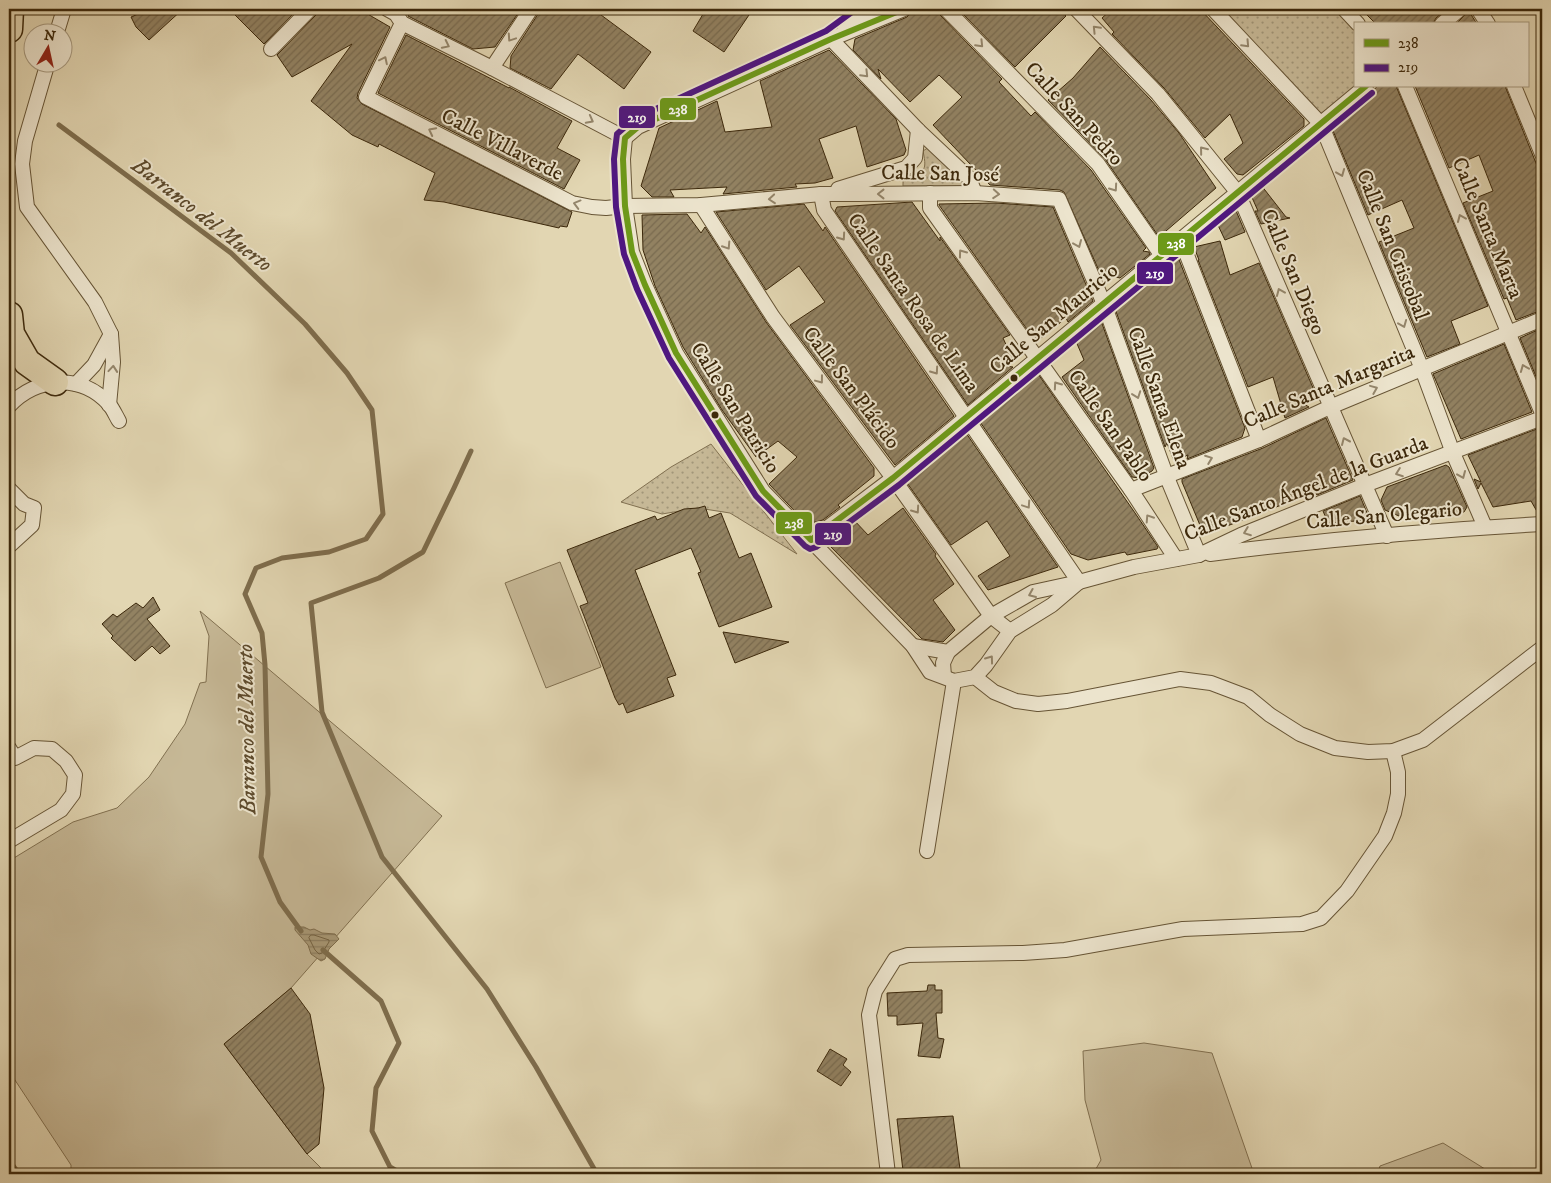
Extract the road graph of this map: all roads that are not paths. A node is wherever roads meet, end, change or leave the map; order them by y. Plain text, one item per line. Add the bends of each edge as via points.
1 (10, 9) edge
2 (64, 9) edge
3 (310, 9) edge
4 (531, 9) edge
5 (870, 9) edge
6 (904, 9) edge
7 (946, 9) edge
8 (1076, 9) edge
9 (1212, 9) edge
10 (1344, 9) edge
11 (1460, 9) edge
12 (1478, 9) edge
13 (396, 14) edge
14 (60, 22) edge
15 (1356, 22) edge
16 (1444, 22) edge
17 (1487, 22) edge
18 (9, 29) edge
19 (831, 39) junction
20 (272, 49) dead end
21 (492, 68) junction
22 (45, 72) edge
23 (1364, 88) edge
24 (1406, 88) edge
25 (1515, 88) edge
26 (1321, 124) junction
27 (918, 130) junction
28 (625, 138) junction
29 (1542, 154) edge
30 (930, 193) junction
31 (975, 193) junction
32 (1238, 193) junction
33 (821, 194) junction
34 (1059, 199) joint
35 (701, 205) junction
36 (625, 206) junction
37 (1181, 240) junction
38 (1162, 256) junction
39 (1104, 304) junction
40 (9, 315) edge
41 (1542, 319) edge
42 (1509, 332) junction
43 (111, 334) junction
44 (1038, 358) junction
45 (1422, 370) junction
46 (65, 383) junction
47 (109, 405) junction
48 (9, 406) edge
49 (1330, 407) junction
50 (1542, 413) edge
51 (967, 417) junction
52 (1542, 418) edge
53 (120, 421) dead end
54 (1258, 440) junction
55 (1453, 453) junction
56 (1166, 475) junction
57 (893, 478) junction
58 (1365, 485) junction
59 (1131, 490) junction
60 (10, 493) edge
61 (1275, 522) junction
62 (1542, 524) edge
63 (1485, 527) junction
64 (1387, 536) junction
65 (811, 540) junction
66 (1282, 545) junction
67 (9, 546) edge
68 (1199, 555) junction
69 (1176, 559) junction
70 (1079, 582) junction
71 (991, 616) junction
72 (1010, 631) junction
73 (913, 646) junction
74 (1542, 648) edge
75 (948, 652) junction
76 (975, 677) junction
77 (949, 679) junction
78 (1393, 751) junction
79 (11, 756) edge
80 (9, 840) edge
81 (928, 851) dead end
82 (888, 1174) edge

1 - 18 highway
2 - 14 street
3 - 20 street
4 -> 21 street
5 - 19 street
6 - 19 street
7 -> 38 street, Calle San Pedro via 1098,164
32 -> 8 street, Calle San Diego via 1158,94
9 -> 26 street, Calle San Cristobal
10 - 15 street
11 - 16 street
12 - 17 street
13 -> 21 street
36 -> 13 street, Calle Villaverde via 606,208 572,203 366,97
19 -> 27 street
19 - 28 street via 638,127
21 -> 28 street
22 - 43 street via 25,141 22,164 27,207 95,302
23 - 26 street, Calle San Mauricio
42 -> 24 street, Calle Santa Marta
25 - 29 street
26 - 32 street, Calle San Mauricio
26 -> 45 street, Calle San Cristobal
27 - 31 street via 969,178
27 - 33 street, Calle San José via 915,158 906,168
28 - 36 street, Calle San Patricio
30 - 31 street, Calle San José
30 -> 33 street, Calle San José
44 -> 30 street, Calle San Pablo via 930,208
31 -> 34 street, Calle San José
32 - 37 street, Calle San Mauricio
49 -> 32 street, Calle San Diego
33 -> 35 street, Calle San José
33 -> 51 street, Calle Santa Rosa de Lima via 824,210
34 -> 39 street, Calle Santa Elena
35 - 36 street, Calle San José
35 -> 57 street, Calle San Plácido via 773,317
36 - 65 street, Calle San Patricio via 632,252 676,353 763,491
37 - 38 street, Calle San Mauricio
37 - 54 street
38 - 39 street, Calle San Mauricio
39 - 44 street, Calle San Mauricio
39 -> 56 street, Calle Santa Elena
40 - 46 highway via 11,334 27,362
41 - 42 street, Calle Santa Margarita
42 - 45 street, Calle Santa Margarita
50 -> 42 street, Calle Santa Marta
43 - 46 street via 94,365
47 -> 43 street via 113,362
44 - 51 street, Calle San Mauricio
59 -> 44 street, Calle San Pablo
49 -> 45 street, Calle Santa Margarita
45 - 55 street, Calle San Cristobal
46 - 47 street via 95,392
46 - 48 street via 36,386 18,396
47 - 53 street
49 - 54 street, Calle Santa Margarita
58 -> 49 street, Calle San Diego
51 - 57 street, Calle San Mauricio
51 -> 70 street, Calle Santa Rosa de Lima
52 - 55 street, Calle Santo Ángel de la Guarda
56 -> 54 street, Calle Santa Margarita
55 -> 58 street, Calle Santo Ángel de la Guarda
55 -> 63 street, Calle San Cristobal
56 - 59 street, Calle Santa Margarita
56 - 68 street, Calle Santa Elena
57 - 65 street, Calle San Mauricio
57 -> 71 street, Calle San Plácido
58 - 61 street, Calle Santo Ángel de la Guarda
58 - 64 street, Calle San Diego
69 -> 59 street, Calle San Pablo
60 - 67 street via 34,508 32,525
61 - 66 street
61 -> 68 street, Calle Santo Ángel de la Guarda
62 - 63 street, Calle San Olegario
63 - 64 street, Calle San Olegario
64 - 66 street, Calle San Olegario
65 - 73 street, Calle San Patricio
66 - 68 street, Calle San Olegario
68 - 69 street, Calle Santo Ángel de la Guarda
69 - 70 street, Calle Santo Ángel de la Guarda
70 -> 71 street, Calle Santo Ángel de la Guarda via 1034,592
70 - 72 street, Calle Santo Ángel de la Guarda via 1052,605
71 - 72 street, Calle San Plácido
71 - 75 street, Calle Santo Ángel de la Guarda
76 -> 72 street, Calle Santo Ángel de la Guarda
73 - 75 street
73 - 77 street via 930,672
74 - 78 street via 1423,740
75 - 77 street via 943,663
76 - 77 street
76 - 78 street via 994,692 1038,704 1180,679 1211,683 1248,697 1300,734 1335,748
77 - 81 street
78 - 82 street via 1398,772 1398,794 1385,836 1346,891 1321,918 1302,924 1183,929 1065,950 908,955 895,959 875,991 870,1015
79 - 80 street via 34,748 52,749 66,761 74,775 73,794 61,810

